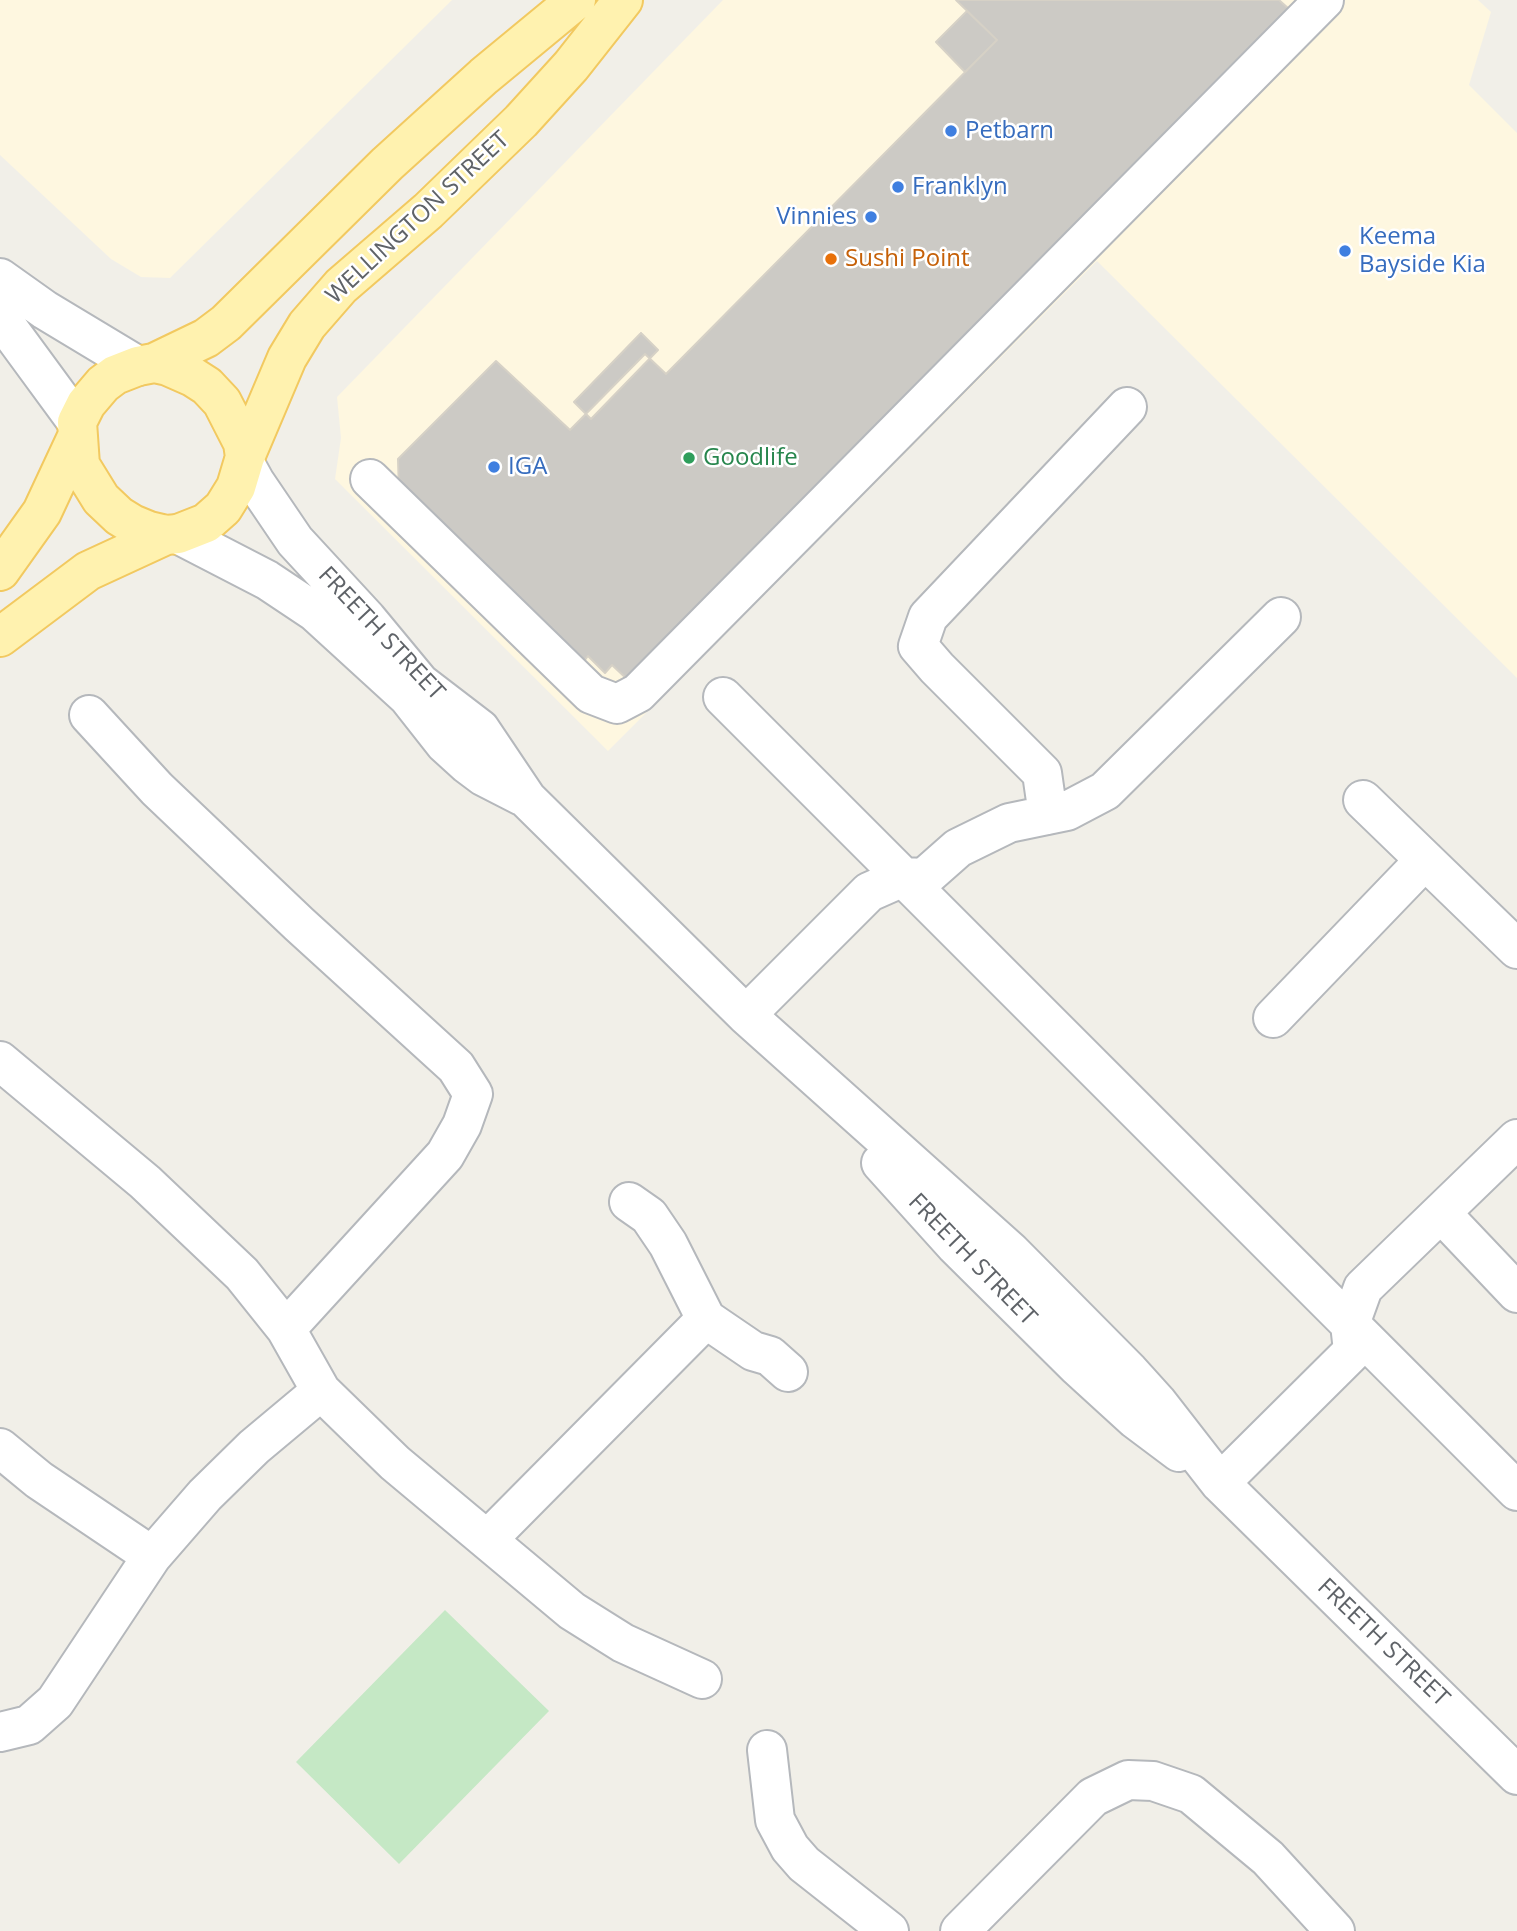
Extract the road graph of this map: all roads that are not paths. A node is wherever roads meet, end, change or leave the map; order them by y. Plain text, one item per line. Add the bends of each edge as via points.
1 (576, 0) edge
2 (623, 0) edge
3 (1324, 0) edge
4 (0, 278) edge
5 (0, 317) edge
6 (146, 364) junction
7 (1127, 407) dead end
8 (77, 429) junction
9 (244, 460) junction
10 (370, 479) dead end
11 (172, 534) junction
12 (0, 571) edge
13 (1282, 617) dead end
14 (0, 637) edge
15 (723, 697) dead end
16 (89, 715) dead end
17 (527, 799) junction
18 (1363, 800) dead end
19 (1048, 815) junction
20 (1425, 860) junction
21 (903, 877) junction
22 (1517, 949) edge
23 (746, 1014) junction
24 (1273, 1018) dead end
25 (0, 1061) edge
26 (1517, 1139) edge
27 (629, 1202) dead end
28 (1441, 1213) junction
29 (1517, 1293) edge
30 (706, 1319) junction
31 (1350, 1324) junction
32 (286, 1329) junction
33 (788, 1372) dead end
34 (321, 1391) junction
35 (0, 1448) edge
36 (1220, 1483) junction
37 (1517, 1491) edge
38 (488, 1539) junction
39 (152, 1556) junction
40 (702, 1679) dead end
41 (0, 1732) edge
42 (767, 1750) dead end
43 (1517, 1774) edge
44 (889, 1931) edge
45 (960, 1931) edge
46 (1335, 1931) edge

1 - 6 main road via 397,156 226,323 206,338
2 - 9 main road, WELLINGTON STREET via 521,121 428,211 341,286 307,325 287,358
3 - 10 street via 638,693 617,704 591,694
4 - 6 street via 45,310
5 - 8 street
6 - 8 main road via 103,384 86,404
6 - 9 main road via 168,366 207,386 233,421 243,443
7 - 19 street via 928,617 918,646 1042,773
8 - 11 main road via 80,465 101,499 132,524
8 - 12 main road via 42,512
9 - 11 main road via 223,508 206,523
9 - 17 street, FREETH STREET via 295,541 420,683 480,729
11 - 14 main road via 88,571
11 - 17 street, FREETH STREET via 267,580 315,612 408,697 467,764
13 - 19 street via 1105,791 1067,811
15 - 21 street
16 - 32 street via 166,798 456,1067 473,1094 445,1155
17 - 23 street, FREETH STREET
18 - 20 street
19 - 21 street via 1009,823 958,848 924,878
20 - 22 street
20 - 24 street
21 - 23 street via 869,892
21 - 31 street
23 - 36 street, FREETH STREET via 974,1218 1090,1355 1157,1402
25 - 32 street via 155,1191 242,1274
26 - 28 street
27 - 30 street via 649,1216 668,1244
28 - 29 street
28 - 31 street via 1363,1288
30 - 33 street via 753,1351 771,1356
30 - 38 street
31 - 36 street via 1353,1351
31 - 37 street
32 - 34 street
34 - 38 street via 395,1462
34 - 39 street via 205,1495
35 - 39 street
36 - 43 street, FREETH STREET
38 - 40 street via 572,1611 623,1643
39 - 41 street via 55,1702 29,1725
42 - 44 street via 775,1820 790,1848
45 - 46 street via 1093,1797 1128,1780 1153,1781 1191,1794 1268,1858

